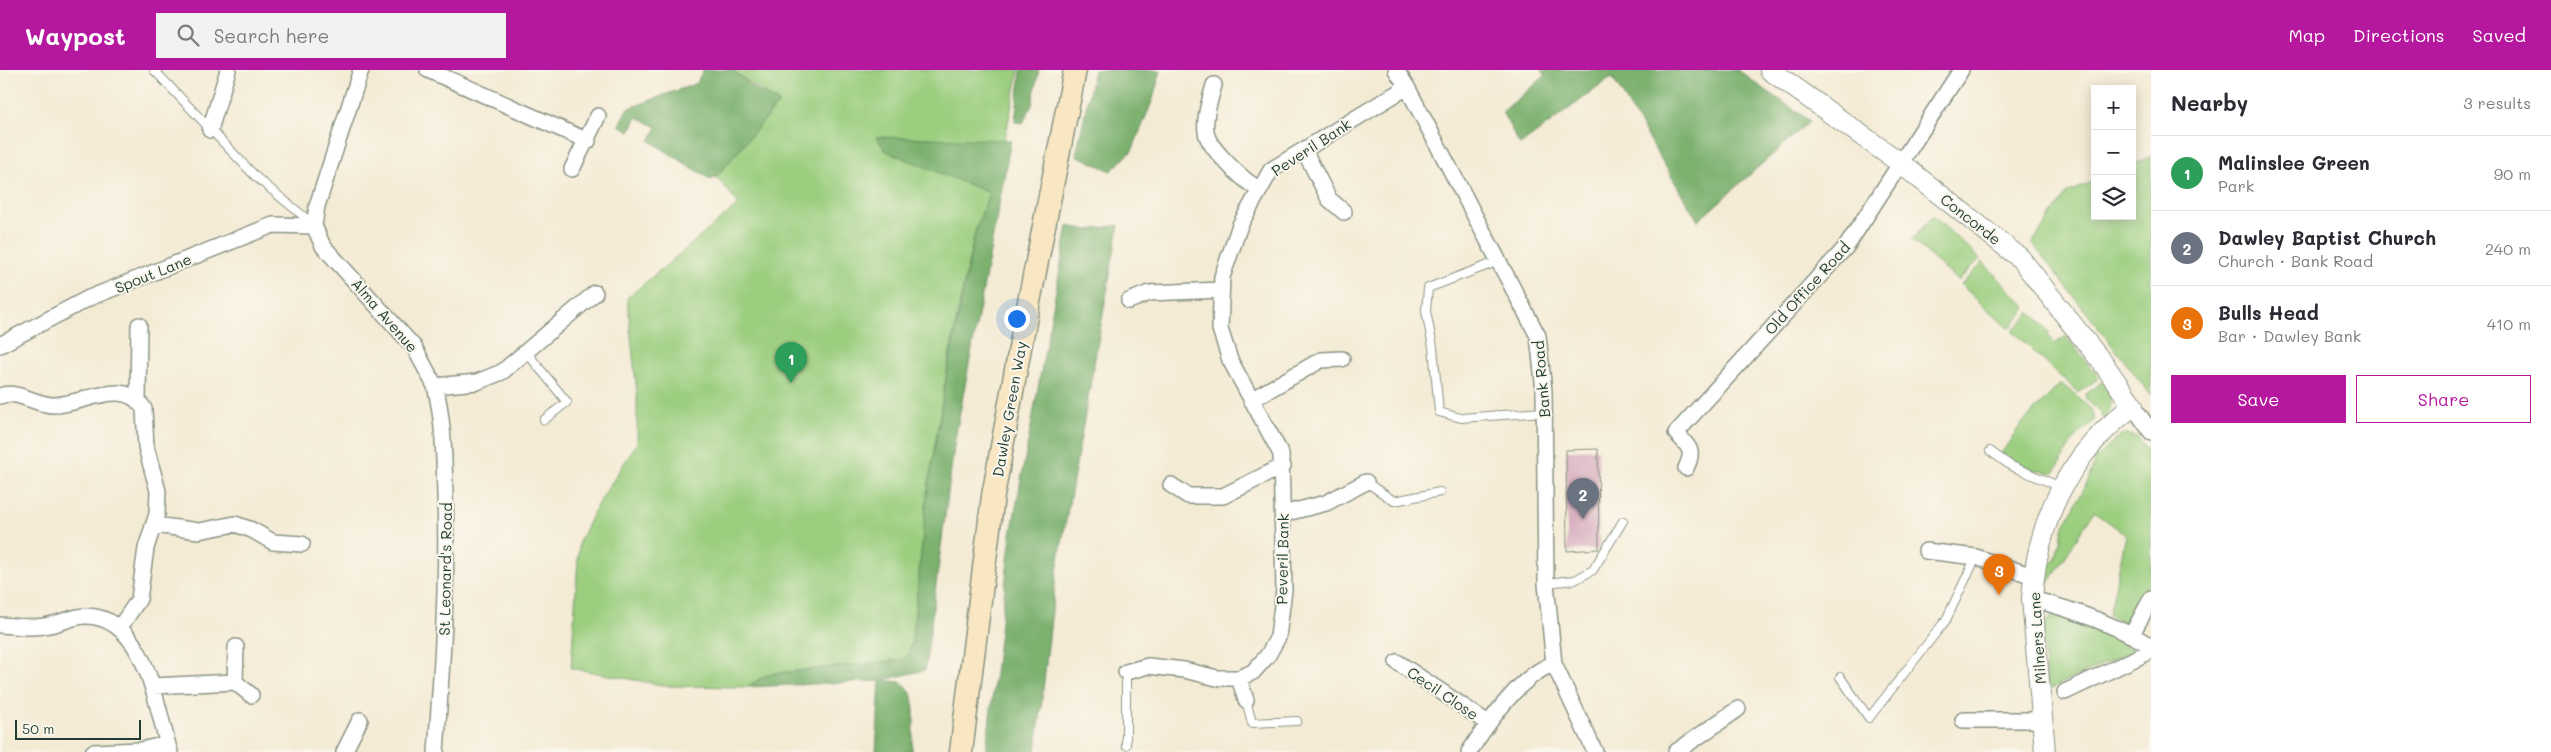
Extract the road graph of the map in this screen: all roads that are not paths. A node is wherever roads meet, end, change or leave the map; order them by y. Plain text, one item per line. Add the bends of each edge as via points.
1 (154, 70) edge
2 (228, 70) edge
3 (361, 70) edge
4 (428, 70) edge
5 (1075, 70) edge
6 (1396, 70) edge
7 (1770, 70) edge
8 (1961, 70) edge
9 (1214, 85) dead end
10 (1407, 86) junction
11 (598, 116) dead end
12 (210, 130) junction
13 (588, 141) junction
14 (1304, 150) junction
15 (1899, 162) junction
16 (572, 169) dead end
17 (1259, 189) junction
18 (1344, 212) dead end
19 (314, 226) junction
20 (1499, 262) junction
21 (1221, 290) junction
22 (595, 293) dead end
23 (1129, 301) dead end
24 (139, 325) dead end
25 (0, 345) edge
26 (527, 353) junction
27 (1342, 359) dead end
28 (435, 386) junction
29 (0, 396) edge
30 (1251, 400) junction
31 (138, 402) junction
32 (2133, 406) junction
33 (1544, 412) junction
34 (544, 420) dead end
35 (2151, 432) edge
36 (1990, 451) dead end
37 (1283, 466) junction
38 (1686, 468) dead end
39 (1366, 482) joint
40 (1171, 486) dead end
41 (2062, 487) junction
42 (1440, 492) dead end
43 (1283, 514) junction
44 (1623, 521) dead end
45 (155, 525) junction
46 (302, 544) dead end
47 (1926, 551) dead end
48 (1976, 557) junction
49 (2034, 576) junction
50 (1546, 583) junction
51 (2032, 599) junction
52 (2151, 599) edge
53 (0, 625) edge
54 (120, 627) junction
55 (2132, 634) junction
56 (2151, 646) edge
57 (236, 647) dead end
58 (2151, 651) edge
59 (1397, 662) dead end
60 (1554, 664) junction
61 (1126, 672) joint
62 (1840, 677) dead end
63 (1239, 678) junction
64 (235, 682) junction
65 (152, 686) junction
66 (2065, 692) dead end
67 (251, 696) dead end
68 (1246, 700) joint
69 (1738, 709) dead end
70 (360, 720) dead end
71 (1962, 720) dead end
72 (2043, 720) junction
73 (1297, 722) dead end
74 (1488, 724) junction
75 (1126, 745) dead end
76 (169, 748) edge
77 (93, 752) edge
78 (344, 752) edge
79 (436, 752) edge
80 (961, 752) edge
81 (1468, 752) edge
82 (1595, 752) edge
83 (1676, 752) edge
84 (2045, 752) edge

1 - 12 lane
2 - 12 street
3 - 19 street via 317,206
4 - 13 street
5 - 80 main road, Dawley Green Way via 994,496
6 - 10 street, Bank Road
7 - 15 street, Concorde
8 - 15 street, Old Office Road
9 - 17 street via 1207,111 1206,133 1209,140 1236,172
10 - 14 street, Peveril Bank
10 - 20 street, Bank Road
11 - 13 street
12 - 19 lane via 256,177
13 - 16 street
14 - 17 street, Peveril Bank via 1271,170
14 - 18 street via 1329,199
15 - 32 street, Concorde via 2020,258
15 - 38 street, Old Office Road via 1846,247 1676,432 1691,451 1692,457
17 - 21 street, Peveril Bank via 1240,225 1222,277
19 - 25 street, Spout Lane via 273,225 89,298
19 - 28 street, Alma Avenue via 323,246 414,347
20 - 33 street, Bank Road via 1538,336
20 - 33 lane via 1428,288 1426,311 1439,412 1461,418
21 - 23 street via 1149,293
21 - 30 street, Peveril Bank via 1220,329 1230,360
22 - 26 street
24 - 31 street
26 - 28 street via 502,372 484,380
26 - 34 lane via 567,402
27 - 30 street via 1321,360
28 - 79 street, St Leonard's Road via 443,435 447,538 446,615
29 - 31 street via 14,394 42,404 56,405 114,392
30 - 37 street, Peveril Bank via 1281,454
31 - 45 street via 144,409 146,446 158,491
32 - 35 street
32 - 41 street, Milners Lane via 2117,418 2073,467
33 - 50 street, Bank Road
36 - 41 lane via 2011,466
37 - 40 street via 1223,496 1188,496
37 - 43 street, Peveril Bank
39 - 42 lane via 1394,501
39 - 43 street via 1326,503
41 - 49 street, Milners Lane via 2042,530
43 - 63 street, Peveril Bank via 1284,590 1278,637 1253,672
44 - 50 lane via 1593,570 1575,580
45 - 46 street via 198,530 235,524 273,542
45 - 54 street via 146,548 139,599
47 - 48 street
48 - 49 street
48 - 62 lane via 1946,620 1869,718
49 - 51 street, Milners Lane
50 - 60 street, Bank Road
51 - 55 street via 2078,612
51 - 72 street, Milners Lane
52 - 55 street
53 - 54 street via 38,627 84,616 102,618
54 - 65 street via 135,646
55 - 56 street
57 - 64 street
58 - 66 street
59 - 74 street, Cecil Close
60 - 74 street via 1545,666 1528,680
60 - 82 street, Bank Road
61 - 63 street via 1148,666 1217,678
61 - 75 lane
63 - 68 street
64 - 65 street
64 - 67 street
65 - 76 street
68 - 73 lane via 1252,723
69 - 83 street
70 - 78 street
71 - 72 street
72 - 84 street, Milners Lane
74 - 81 street
76 - 77 street

